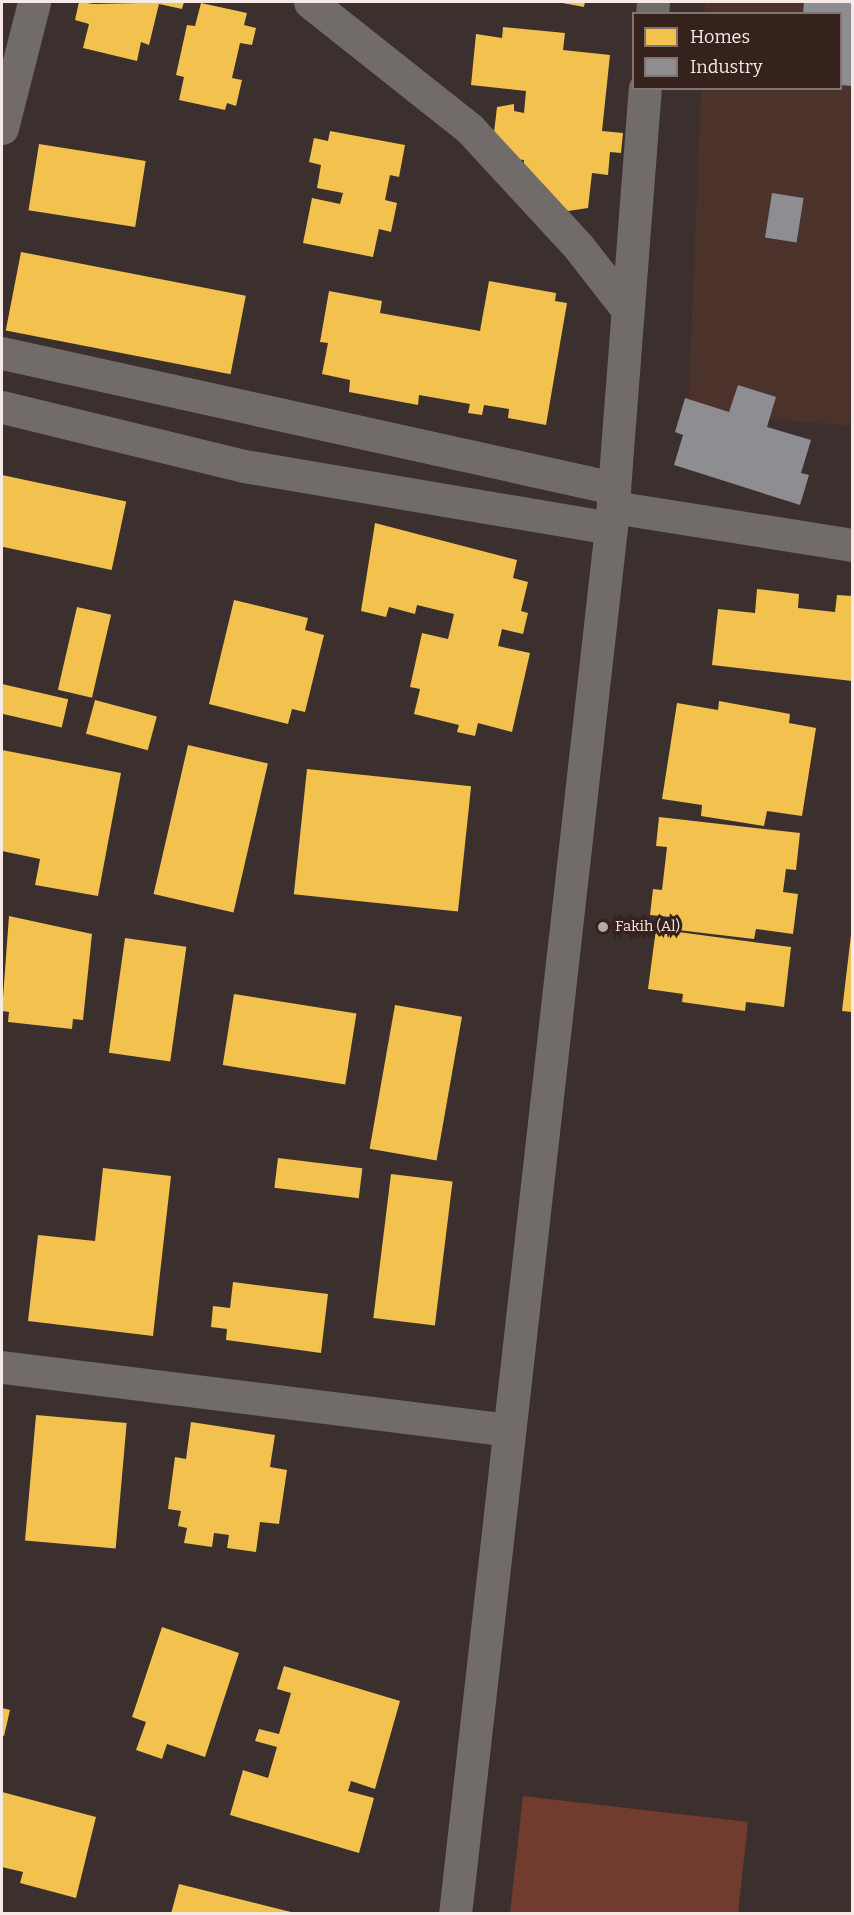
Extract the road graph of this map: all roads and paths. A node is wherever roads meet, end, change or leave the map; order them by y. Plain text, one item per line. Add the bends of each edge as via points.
1 (34, 2) edge
2 (310, 2) edge
3 (645, 90) edge
4 (2, 128) edge
5 (627, 309) junction
6 (2, 353) edge
7 (2, 407) edge
8 (613, 507) junction
9 (852, 545) edge
10 (2, 1367) edge
11 (509, 1430) junction
12 (454, 1914) edge

1 - 4 street
2 - 5 street via 470,129 541,203
3 - 5 street
5 - 8 street
6 - 8 street
7 - 8 street via 244,466
8 - 9 street
8 - 11 street
10 - 11 street
11 - 12 street

